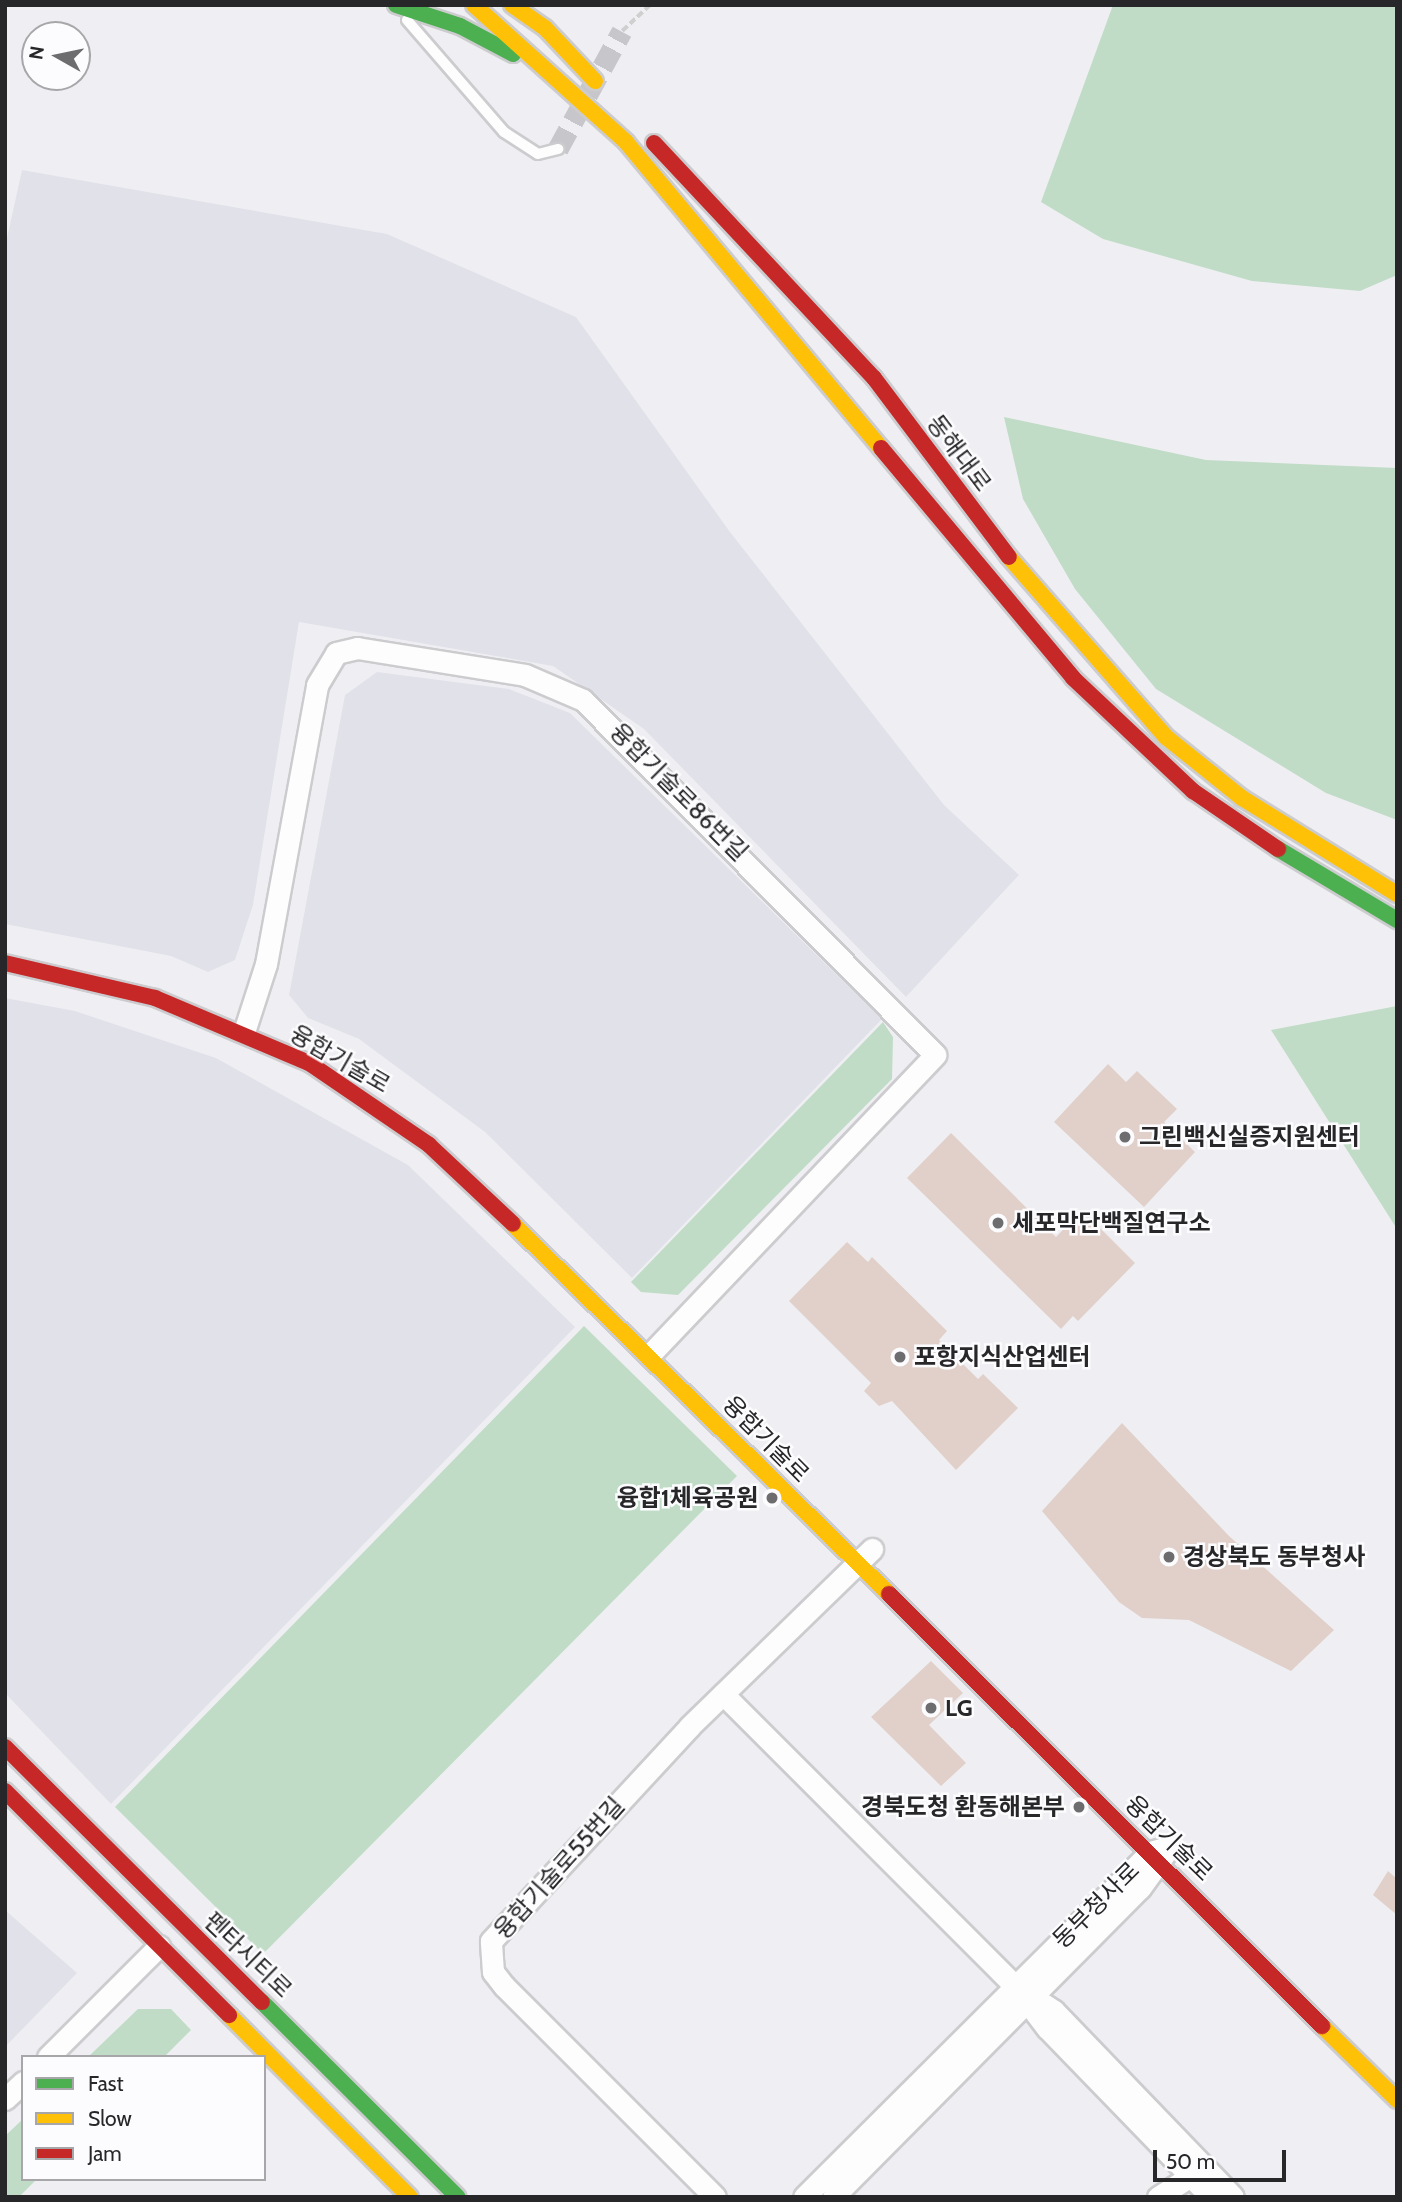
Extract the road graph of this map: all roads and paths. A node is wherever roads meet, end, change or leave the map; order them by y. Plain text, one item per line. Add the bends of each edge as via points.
1 (394, 5) edge
2 (474, 5) edge
3 (512, 5) edge
4 (537, 5) edge
5 (650, 5) edge
6 (622, 31) tunnel mouth
7 (604, 120) junction
8 (645, 132) dead end
9 (558, 149) dead end
10 (1397, 894) edge
11 (1397, 920) edge
12 (5, 963) edge
13 (93, 964) dead end
14 (204, 998) dead end
15 (227, 1007) dead end
16 (247, 1024) junction
17 (344, 1064) dead end
18 (409, 1108) dead end
19 (469, 1156) dead end
20 (592, 1275) dead end
21 (655, 1349) junction
22 (690, 1371) dead end
23 (855, 1533) dead end
24 (871, 1558) junction
25 (972, 1650) dead end
26 (723, 1694) junction
27 (5, 1746) edge
28 (5, 1791) edge
29 (1160, 1854) junction
30 (1207, 1884) dead end
31 (182, 1923) junction
32 (159, 1946) junction
33 (1270, 1947) dead end
34 (1025, 1995) junction
35 (50, 2055) edge
36 (1397, 2075) edge
37 (21, 2084) edge
38 (5, 2099) edge
39 (1397, 2100) edge
40 (1197, 2174) junction
41 (410, 2197) edge
42 (458, 2197) edge
43 (715, 2197) edge
44 (804, 2197) edge
45 (833, 2197) edge
46 (1158, 2197) edge
47 (1178, 2197) edge
48 (1212, 2197) edge
49 (1233, 2197) edge

1 - 7 street via 503,48
1 - 9 lane via 458,72 504,132 538,154
2 - 7 street
3 - 4 street via 545,28 609,92
5 - 6 path
7 - 11 street via 845,398 1073,678 1193,791 1336,889
8 - 10 street, 동해대로 via 874,378 1046,605 1166,737 1242,798
12 - 16 street, 융합기술로
13 - 14 street
15 - 16 street, 융합기술로
16 - 17 street, 융합기술로 via 277,1028
16 - 21 street, 융합기술로 via 377,1104 429,1145
16 - 21 street, 융합기술로86번길 via 304,775 317,685 335,653 357,649 525,675 583,700 935,1055
18 - 19 street, 융합기술로
20 - 21 street, 융합기술로
21 - 22 street, 융합기술로
21 - 24 street, 융합기술로
23 - 24 street, 융합기술로
24 - 26 street, 융합기술로55번길
24 - 29 street, 융합기술로
25 - 29 street, 융합기술로
26 - 34 street
26 - 43 street, 융합기술로55번길 via 507,1919 489,1953 504,1986
27 - 31 street, 펜타시티로
28 - 32 street
29 - 30 street, 융합기술로
29 - 34 street, 동부청사로
29 - 39 street, 융합기술로
31 - 32 street
31 - 42 street, 펜타시티로
32 - 35 street
32 - 41 street
33 - 36 street
34 - 40 street via 1054,2011
34 - 44 street, 동부청사로
34 - 45 street, 동부청사로
37 - 38 street
40 - 46 street
40 - 47 street
40 - 48 street
40 - 49 street

